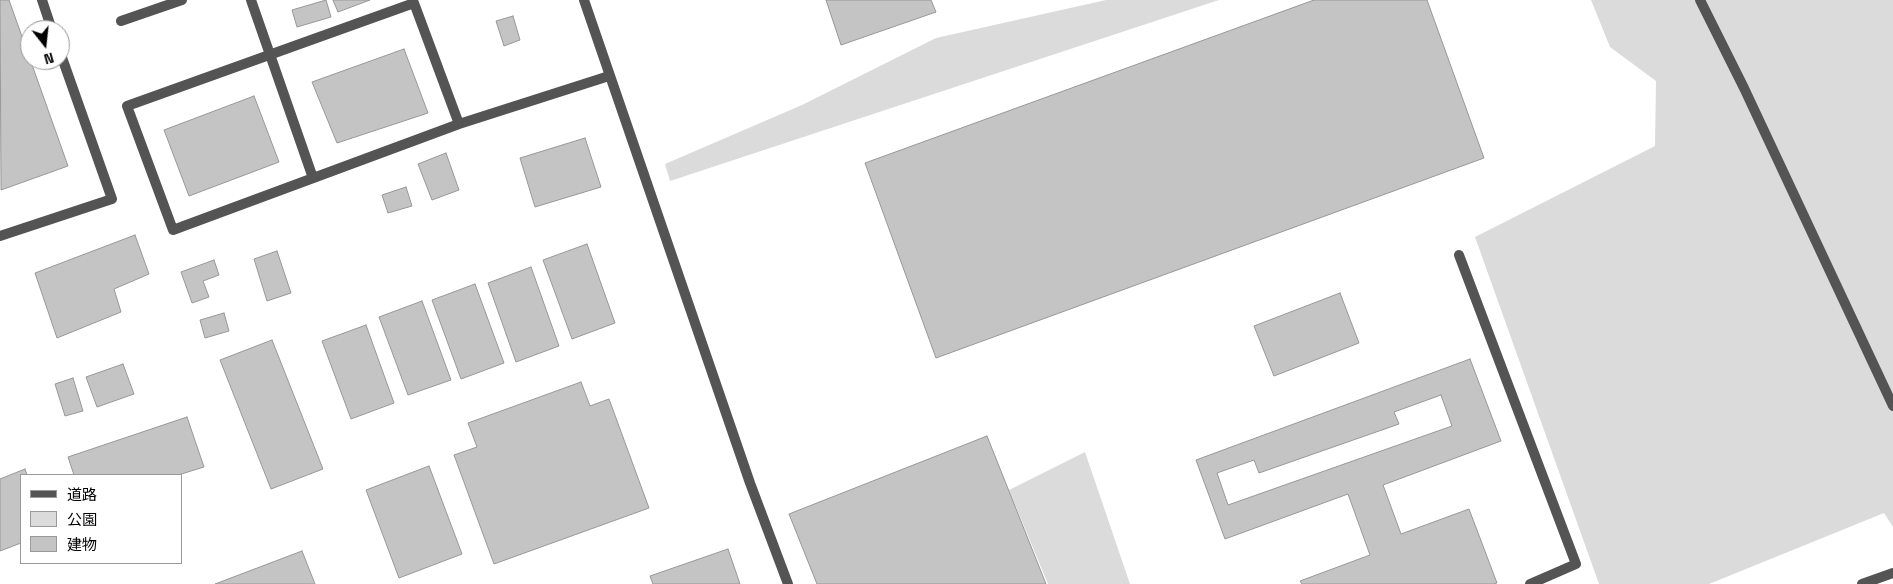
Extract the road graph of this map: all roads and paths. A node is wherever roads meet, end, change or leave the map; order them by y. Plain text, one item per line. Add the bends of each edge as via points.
1 (42, 0) edge
2 (182, 0) edge
3 (251, 0) edge
4 (584, 0) edge
5 (1700, 0) edge
6 (413, 2) edge
7 (49, 20) edge
8 (122, 21) dead end
9 (270, 55) junction
10 (66, 70) edge
11 (609, 76) junction
12 (460, 124) junction
13 (313, 178) junction
14 (0, 236) edge
15 (1459, 255) dead end
16 (1893, 406) edge
17 (1893, 573) edge
18 (788, 584) edge
19 (1530, 584) edge
20 (1862, 584) edge

1 - 7 street
2 - 8 street
3 - 9 street
4 - 11 street
5 - 16 street
6 - 9 street
6 - 12 street
9 - 13 street
9 - 13 street via 127,106 174,230
10 - 14 street via 112,199
11 - 12 street
11 - 18 street
12 - 13 street
15 - 19 street via 1576,564
17 - 20 street

